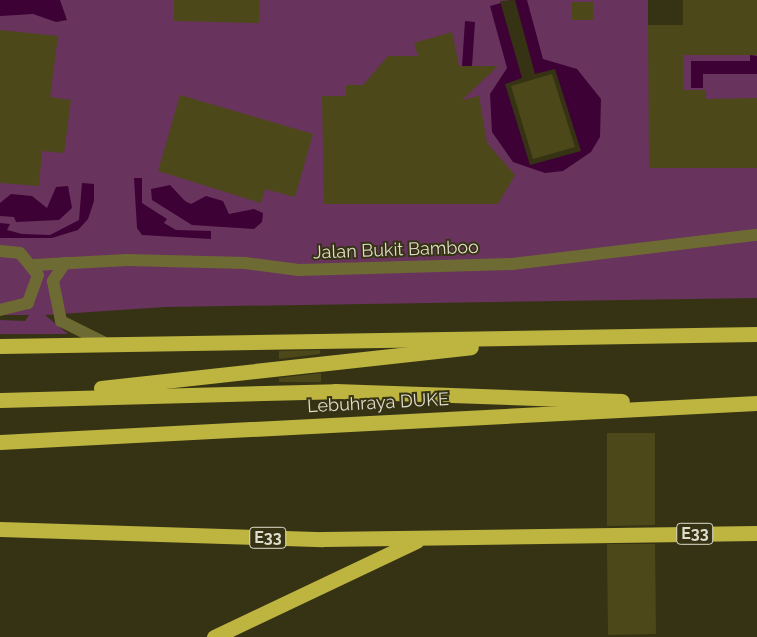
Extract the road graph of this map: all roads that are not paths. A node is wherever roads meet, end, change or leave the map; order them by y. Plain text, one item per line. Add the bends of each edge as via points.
1 (757, 235) edge
2 (0, 251) edge
3 (66, 263) junction
4 (34, 265) junction
5 (38, 285) junction
6 (0, 310) edge
7 (61, 321) junction
8 (757, 334) edge
9 (549, 338) junction
10 (108, 344) junction
11 (0, 346) edge
12 (33, 398) junction
13 (0, 400) edge
14 (757, 403) edge
15 (726, 404) junction
16 (0, 442) edge
17 (0, 529) edge
18 (757, 533) edge
19 (420, 539) junction
20 (214, 637) edge

1 - 3 street, Jalan Bukit Bamboo via 512,264 299,270 149,260
2 - 4 street via 20,253
3 - 4 street, Jalan Bukit Bamboo
3 - 7 street via 53,280
4 - 5 street
5 - 6 street via 28,302
5 - 7 street
7 - 10 street
8 - 9 highway
9 - 10 highway
9 - 12 highway via 182,377
10 - 11 highway
12 - 13 highway
12 - 15 highway via 335,392
14 - 15 highway, Lebuhraya DUKE
15 - 16 highway, Lebuhraya DUKE
17 - 19 highway, E33
18 - 19 highway, E33
19 - 20 highway

